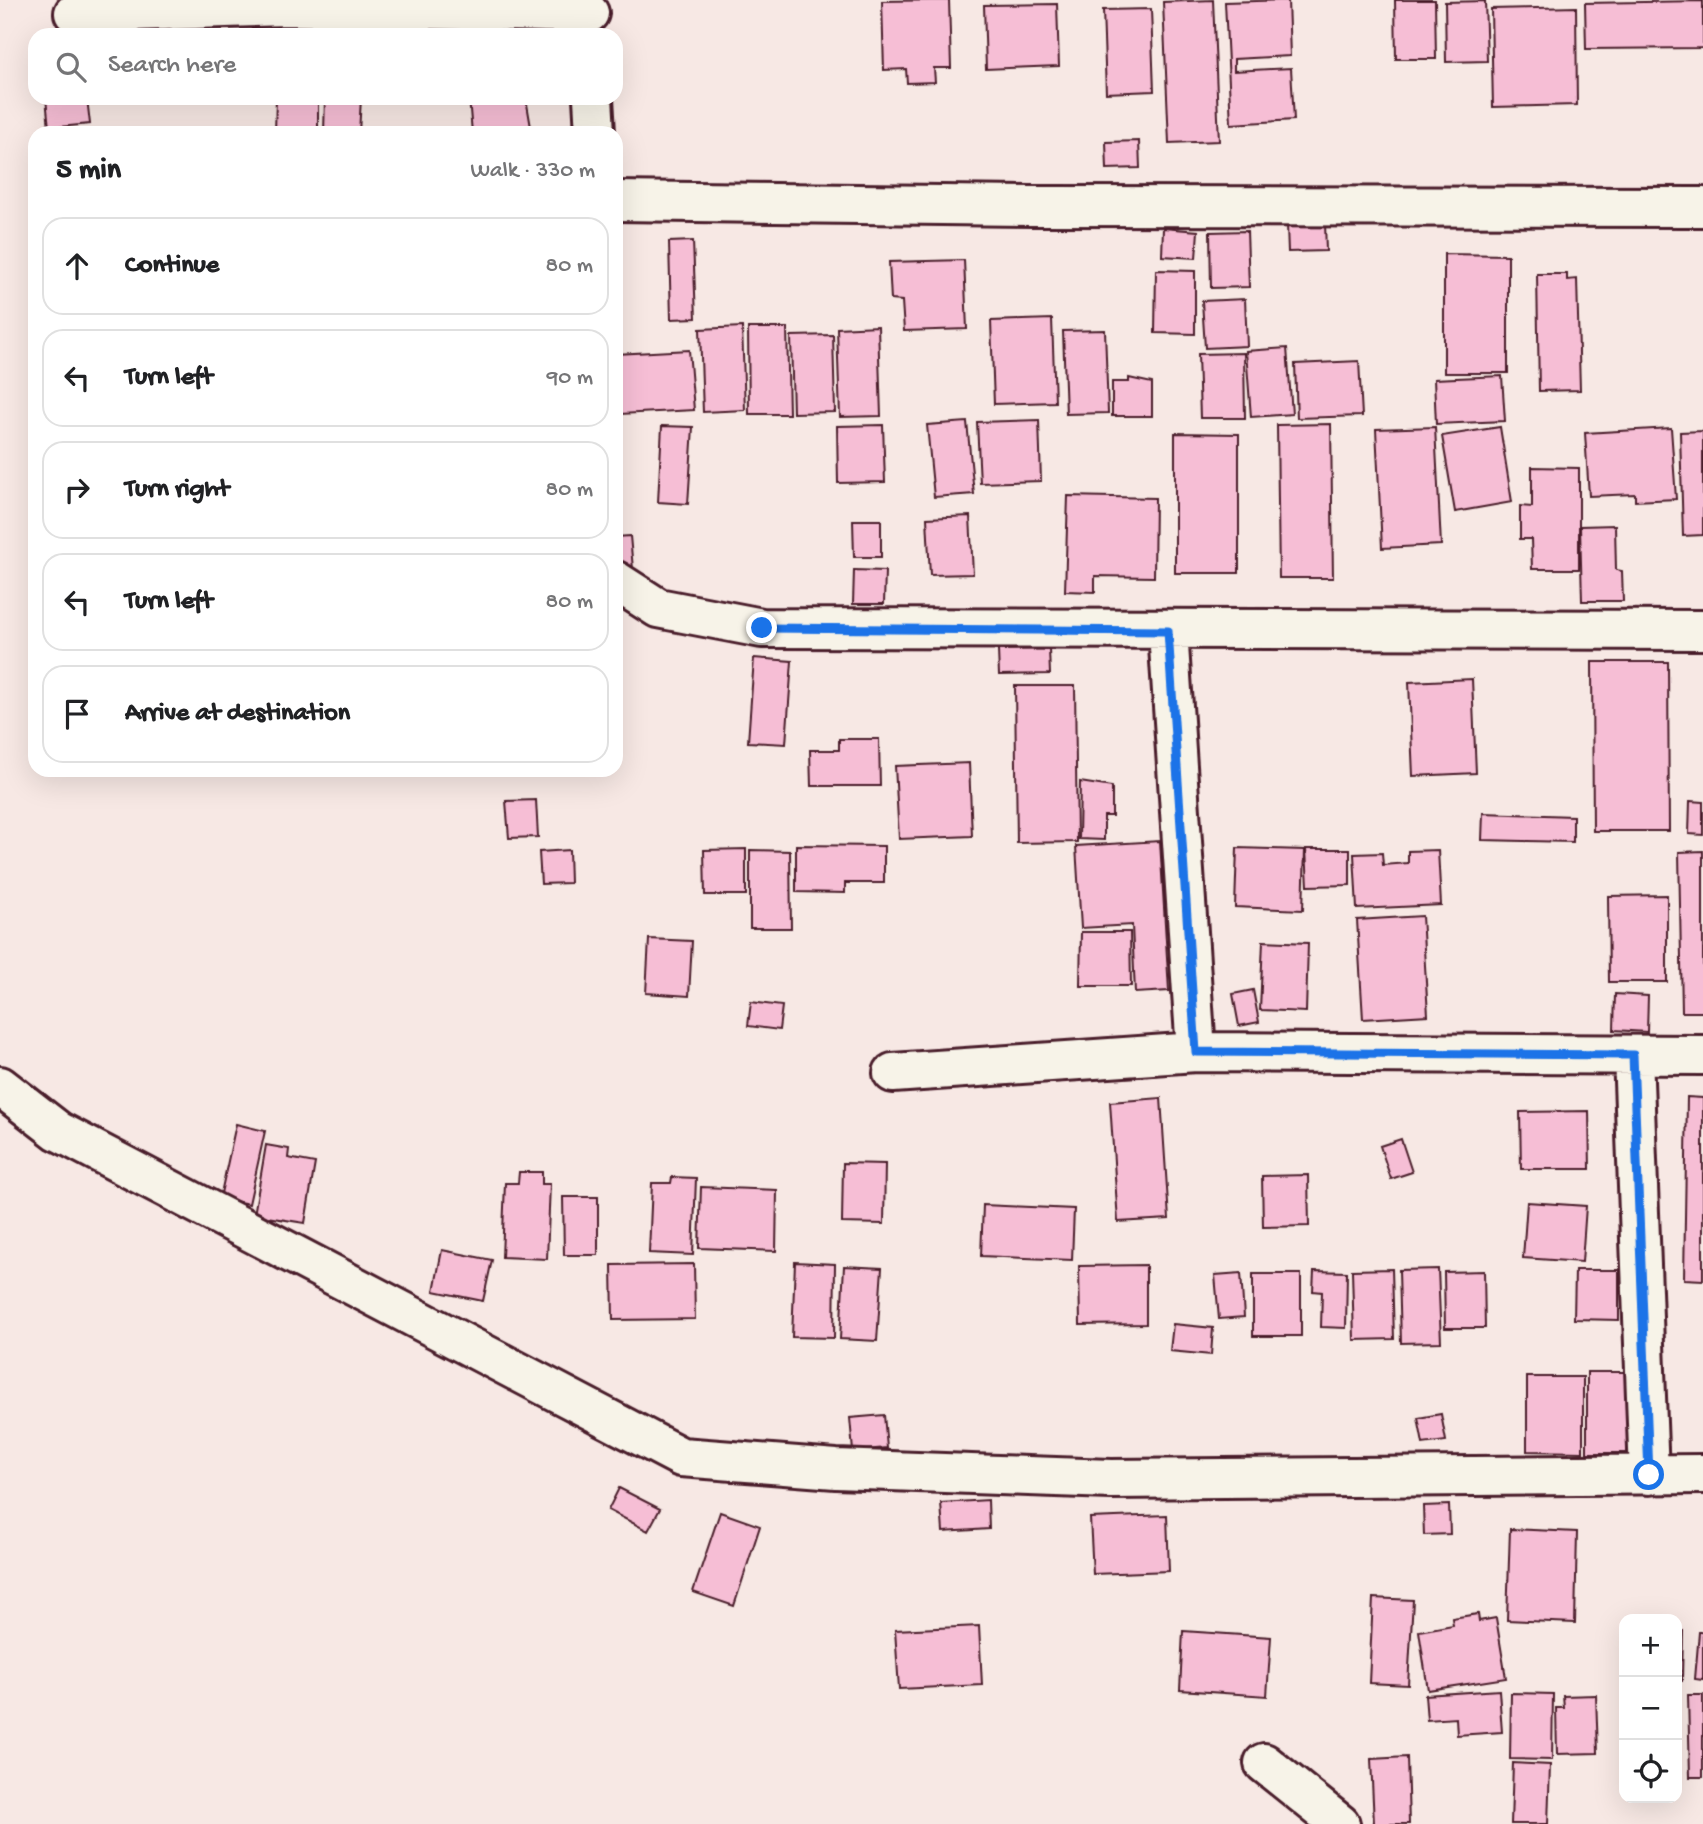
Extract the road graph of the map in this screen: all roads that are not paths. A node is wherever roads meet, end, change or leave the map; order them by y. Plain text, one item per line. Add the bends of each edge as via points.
1 (74, 13) dead end
2 (589, 16) edge
3 (593, 105) edge
4 (595, 126) edge
5 (623, 201) edge
6 (1703, 207) edge
7 (623, 586) edge
8 (1168, 631) junction
9 (1703, 631) edge
10 (1196, 1052) junction
11 (1633, 1055) junction
12 (1703, 1055) edge
13 (893, 1073) dead end
14 (0, 1086) edge
15 (1703, 1474) edge
16 (1649, 1475) junction
17 (1264, 1763) dead end
18 (1340, 1824) edge

1 - 2 street via 285,6
3 - 4 street
5 - 6 street
7 - 8 street via 658,608 762,628
8 - 9 street
8 - 10 street
10 - 11 street
10 - 13 street
11 - 12 street
11 - 16 street
14 - 16 street via 58,1131 681,1457 836,1469 1111,1479
15 - 16 street
17 - 18 street

